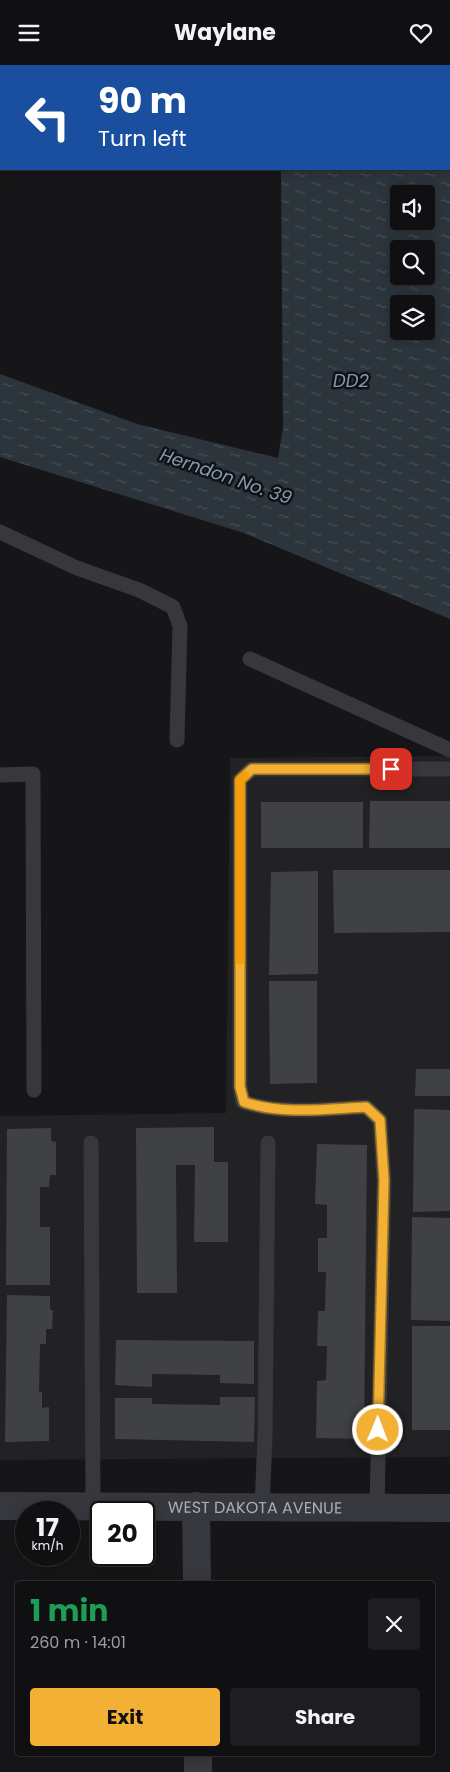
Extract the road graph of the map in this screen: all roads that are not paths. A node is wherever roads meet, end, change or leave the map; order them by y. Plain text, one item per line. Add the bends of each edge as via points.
1 (0, 532) edge
2 (250, 659) dead end
3 (177, 740) dead end
4 (450, 750) edge
5 (450, 769) edge
6 (0, 775) edge
7 (34, 1090) dead end
8 (92, 1143) dead end
9 (268, 1143) dead end
10 (93, 1501) edge
11 (0, 1506) edge
12 (90, 1506) edge
13 (155, 1506) edge
14 (196, 1506) junction
15 (262, 1506) junction
16 (377, 1507) junction
17 (450, 1508) edge
18 (197, 1581) edge
19 (198, 1756) edge
20 (198, 1772) edge

1 - 3 lane via 173,607 180,626
2 - 4 lane
5 - 16 lane via 252,769 240,780 240,1087 244,1102 260,1107 294,1109 366,1107 380,1120 384,1180
6 - 7 lane via 33,774
8 - 10 lane
9 - 15 lane
11 - 12 street, WEST DAKOTA AVENUE
13 - 14 street, WEST DAKOTA AVENUE
14 - 15 street, WEST DAKOTA AVENUE
14 - 18 street
15 - 16 street, WEST DAKOTA AVENUE
16 - 17 street, WEST DAKOTA AVENUE
19 - 20 street

